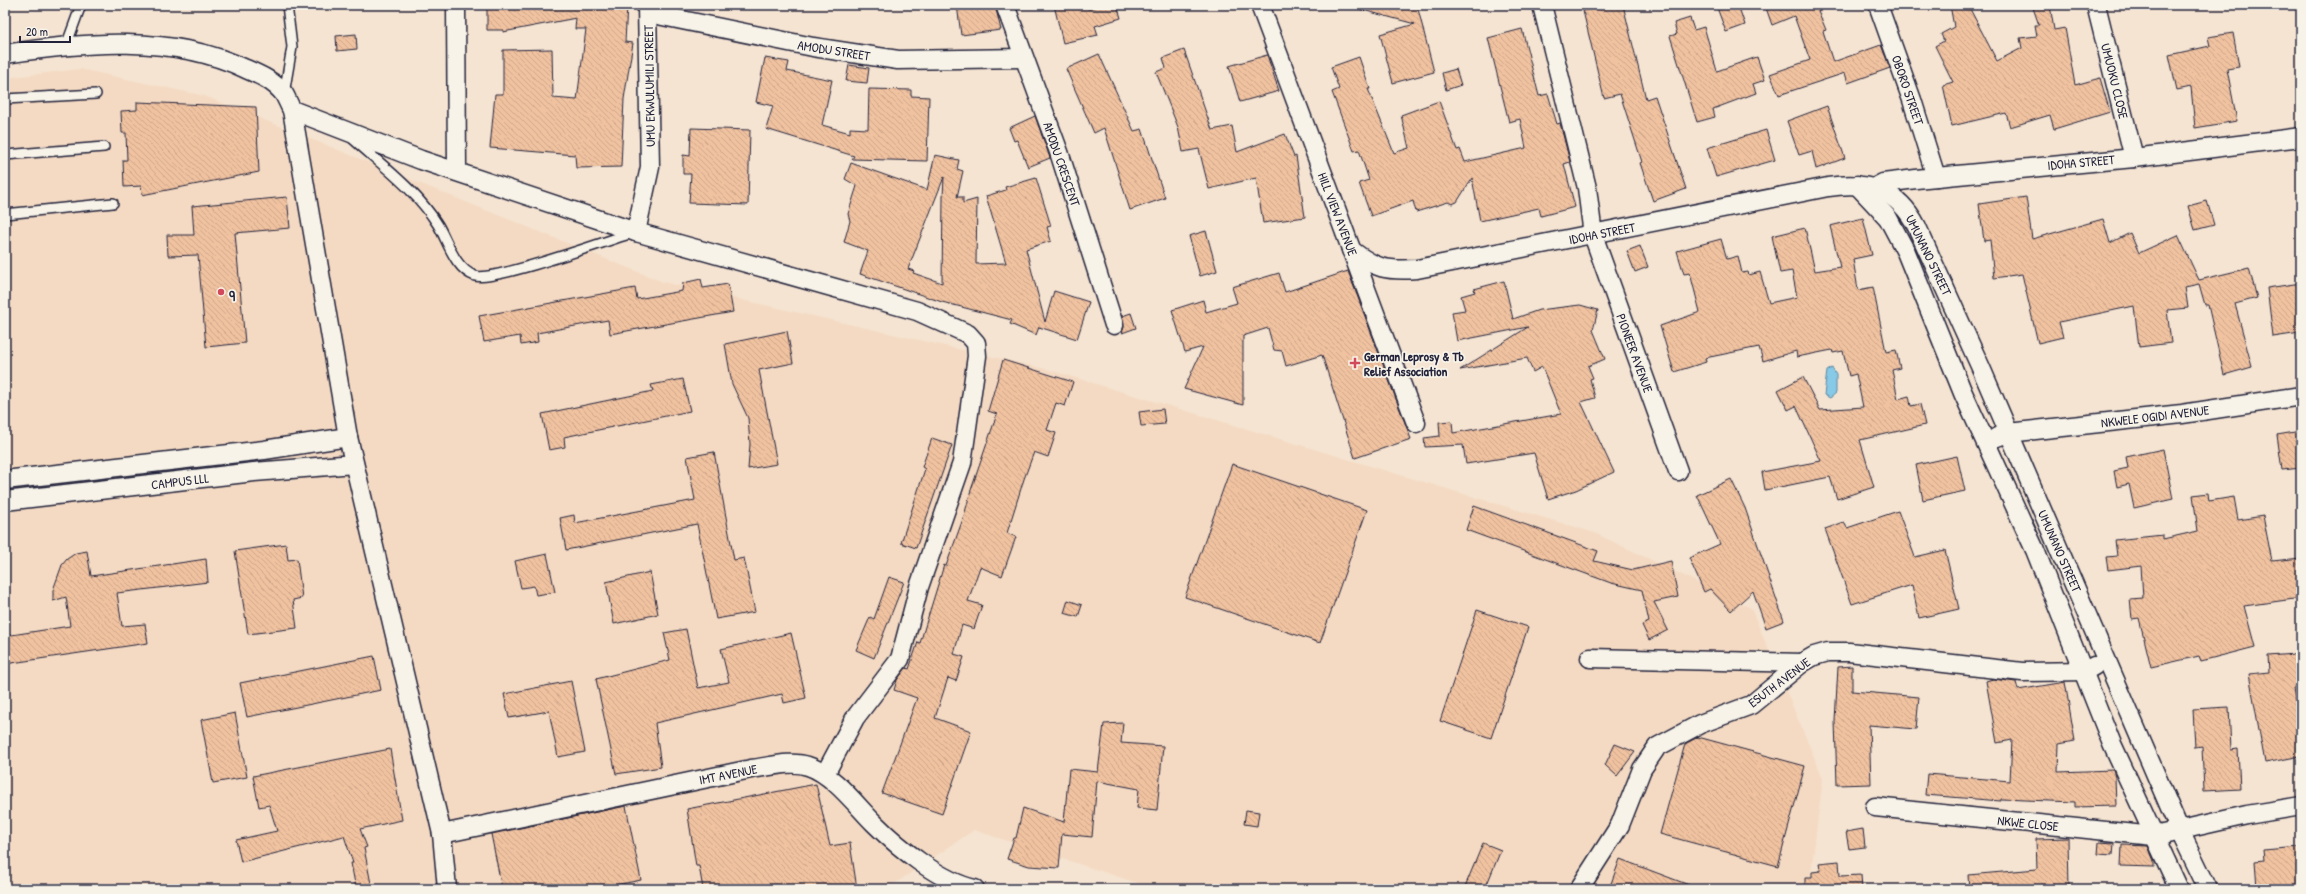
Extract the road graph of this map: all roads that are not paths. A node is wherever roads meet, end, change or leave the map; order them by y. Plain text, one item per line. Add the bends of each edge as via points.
1 (81, 5) edge
2 (287, 5) edge
3 (456, 5) edge
4 (1005, 5) edge
5 (1260, 5) edge
6 (1542, 5) edge
7 (1878, 5) edge
8 (2096, 5) edge
9 (648, 9) edge
10 (66, 46) junction
11 (5, 54) edge
12 (1024, 58) junction
13 (96, 94) dead end
14 (284, 94) junction
15 (5, 99) edge
16 (292, 110) junction
17 (342, 129) junction
18 (2301, 137) edge
19 (104, 147) dead end
20 (5, 155) edge
21 (2134, 158) junction
22 (457, 172) junction
23 (1936, 177) junction
24 (1866, 189) junction
25 (112, 203) dead end
26 (5, 214) edge
27 (636, 232) junction
28 (1593, 235) junction
29 (1351, 250) junction
30 (1114, 325) dead end
31 (2301, 396) edge
32 (1416, 423) dead end
33 (2008, 433) junction
34 (348, 437) junction
35 (1987, 441) junction
36 (354, 464) junction
37 (1678, 471) dead end
38 (5, 480) edge
39 (5, 501) edge
40 (1590, 658) dead end
41 (2107, 659) junction
42 (1802, 663) junction
43 (2085, 671) junction
44 (824, 774) junction
45 (2301, 806) edge
46 (1875, 807) dead end
47 (2180, 831) junction
48 (442, 834) junction
49 (2154, 836) junction
50 (447, 889) edge
51 (975, 889) edge
52 (1579, 889) edge
53 (2179, 889) edge
54 (2208, 889) edge

1 - 10 lane
2 - 14 lane via 292,47
3 - 22 street
4 - 12 street, AMODU CRESCENT
5 - 29 street, HILL VIEW AVENUE
6 - 28 street, PIONEER AVENUE via 1587,188
7 - 23 street, OBORO STREET
8 - 21 street, UMUOKU CLOSE
9 - 12 street, AMODU STREET via 813,47 898,60
9 - 27 street, UMU EKWULUMILI STREET via 650,167
10 - 11 street
10 - 14 street via 121,44 180,48 225,59 268,79
12 - 30 street, AMODU CRESCENT via 1059,152
13 - 15 lane
14 - 16 street
16 - 17 street
16 - 34 street
17 - 22 street
17 - 27 lane via 423,203 456,260 476,277 489,277 513,271
18 - 21 street, IDOHA STREET
19 - 20 lane
21 - 23 street, IDOHA STREET
22 - 27 street
23 - 24 street, IDOHA STREET via 1883,184
24 - 28 street, IDOHA STREET via 1828,187
24 - 33 street, UMUNANO STREET via 1900,204 1912,217
24 - 35 street, UMUNANO STREET via 1888,218 1906,252 1964,393
25 - 26 lane
27 - 44 street via 917,312 968,334 976,343 977,356 962,463 919,587 900,659 855,718
28 - 29 street, IDOHA STREET via 1417,269 1391,270 1364,259
28 - 37 street, PIONEER AVENUE
29 - 32 street, HILL VIEW AVENUE
31 - 33 street, NKWELE OGIDI AVENUE via 2182,414
33 - 35 street, NKWELE OGIDI AVENUE
33 - 41 street, UMUNANO STREET
34 - 36 street
34 - 38 street via 264,450
35 - 43 street, UMUNANO STREET via 2036,550
36 - 39 street, CAMPUS LLL via 254,472
36 - 48 street
40 - 42 street
41 - 43 street
41 - 47 street, UMUNANO STREET
42 - 43 street, ESUTH AVENUE via 1828,652 1848,652 2022,672
42 - 52 street, ESUTH AVENUE via 1751,705 1700,724 1657,747 1642,769 1620,824
43 - 49 street, UMUNANO STREET via 2112,744
44 - 48 street, IMT AVENUE via 807,765 799,764 751,769
44 - 51 street, IMT AVENUE via 875,824 922,862 951,881
45 - 47 street, NKWE CLOSE via 2247,815
46 - 49 street, NKWE CLOSE
47 - 49 street, NKWE CLOSE
47 - 54 street, UMUNANO STREET
48 - 50 street
49 - 53 street, UMUNANO STREET

